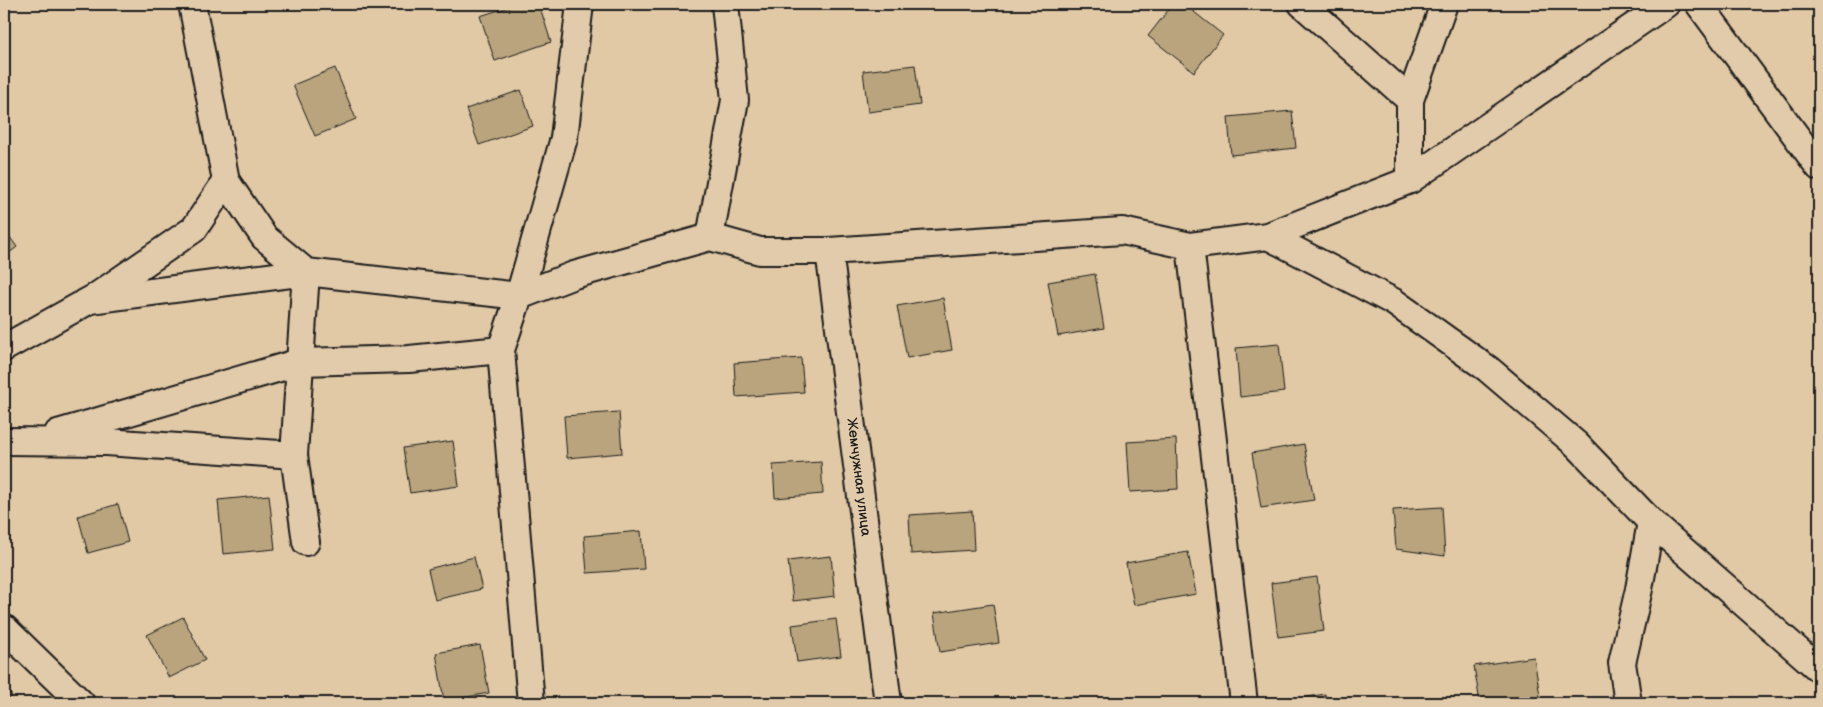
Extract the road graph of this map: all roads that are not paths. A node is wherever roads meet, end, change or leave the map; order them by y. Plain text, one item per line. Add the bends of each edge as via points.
1 (192, 4) edge
2 (580, 4) edge
3 (725, 4) edge
4 (1302, 4) edge
5 (1444, 4) edge
6 (1666, 4) edge
7 (1699, 4) edge
8 (1410, 100) junction
9 (1819, 167) edge
10 (1410, 180) junction
11 (226, 181) junction
12 (1268, 236) junction
13 (710, 237) junction
14 (1190, 246) junction
15 (829, 251) junction
16 (306, 272) junction
17 (519, 296) junction
18 (90, 300) junction
19 (4, 348) edge
20 (501, 350) junction
21 (300, 362) junction
22 (4, 441) edge
23 (31, 441) junction
24 (294, 455) junction
25 (1651, 522) junction
26 (306, 542) dead end
27 (4, 628) edge
28 (1819, 669) edge
29 (81, 703) edge
30 (531, 703) edge
31 (888, 703) edge
32 (1244, 703) edge
33 (1628, 703) edge

1 - 11 street
2 - 17 street via 564,138
3 - 13 street via 734,100
4 - 8 street
5 - 8 street
6 - 10 street
7 - 9 street
8 - 10 street
10 - 12 street
11 - 16 street via 264,237
11 - 18 street via 194,229
12 - 14 street
12 - 25 street via 1394,302 1488,369 1577,445
13 - 15 street via 760,251
13 - 17 street via 574,275
14 - 15 street via 1122,231
14 - 32 street
15 - 31 street, Жемчужная улица
16 - 17 street
16 - 18 street
16 - 21 street
17 - 20 street
18 - 19 street
20 - 21 street via 409,359
20 - 30 street
21 - 23 street
21 - 24 street
22 - 23 street
23 - 24 street via 106,442
24 - 26 street
25 - 28 street
25 - 33 street via 1622,662
27 - 29 street

